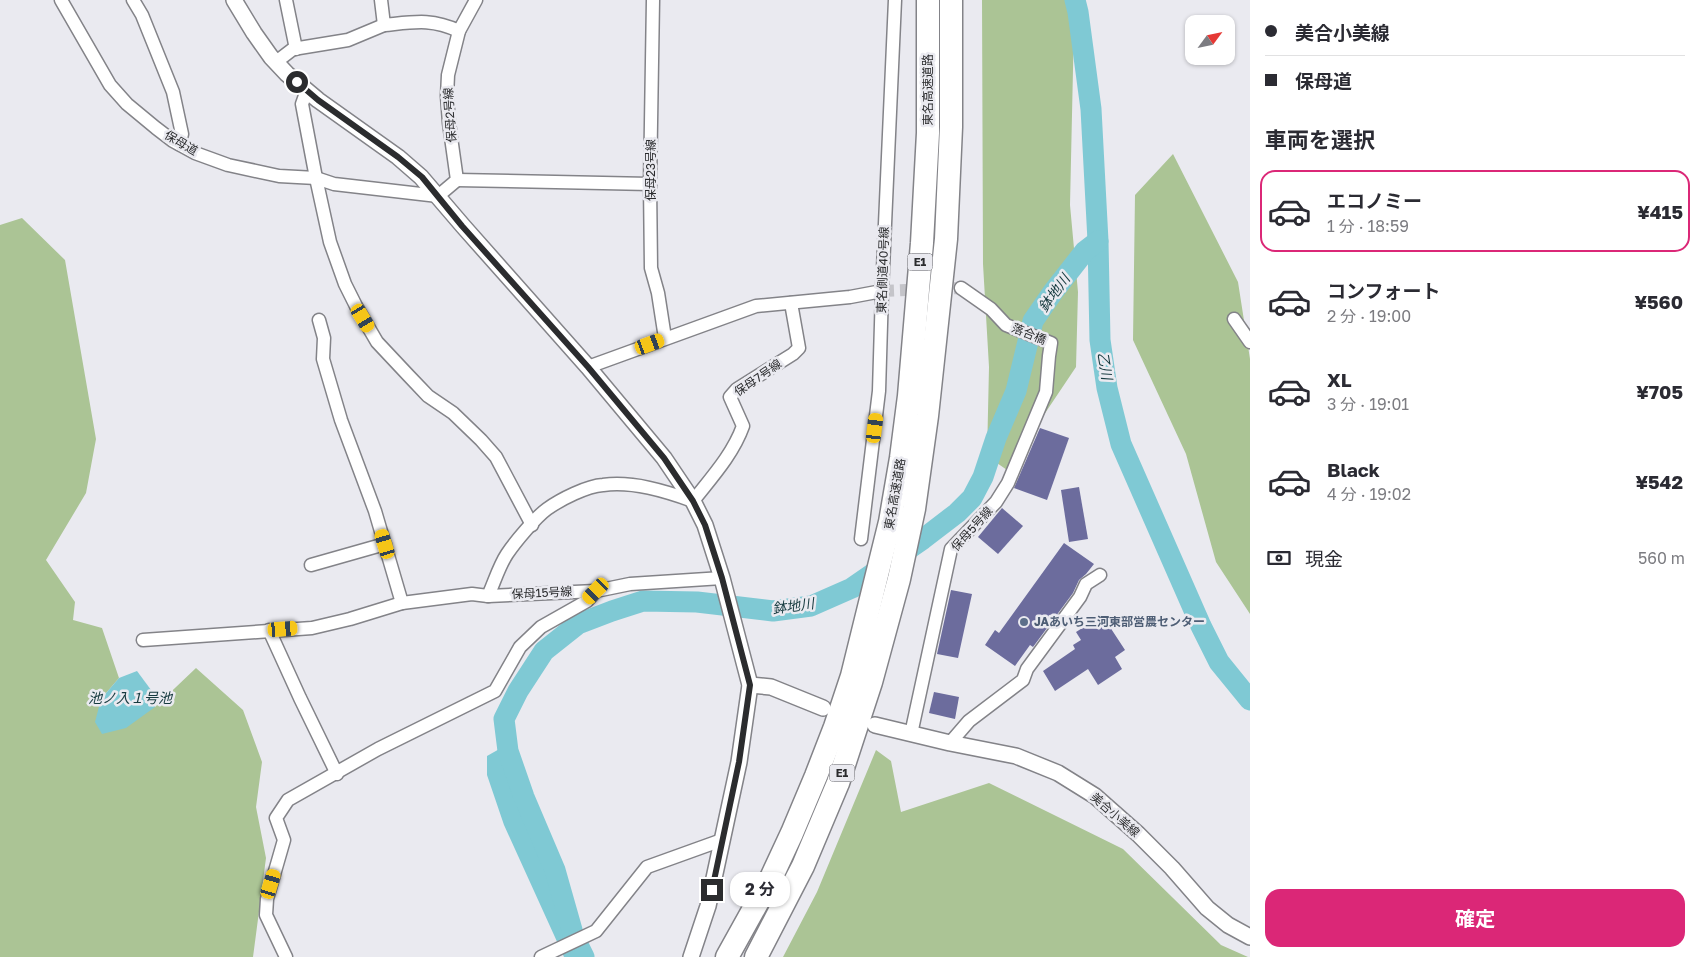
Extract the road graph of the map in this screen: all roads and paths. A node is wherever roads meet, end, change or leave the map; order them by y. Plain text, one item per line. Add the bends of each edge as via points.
1 (61, 0) edge
2 (133, 0) edge
3 (234, 0) edge
4 (286, 0) edge
5 (381, 0) edge
6 (476, 0) edge
7 (653, 0) edge
8 (895, 0) edge
9 (928, 0) edge
10 (951, 0) edge
11 (384, 25) junction
12 (459, 31) junction
13 (296, 49) junction
14 (276, 62) junction
15 (306, 90) junction
16 (179, 144) junction
17 (316, 178) junction
18 (457, 180) junction
19 (650, 184) junction
20 (438, 196) junction
21 (961, 288) tunnel mouth
22 (882, 291) junction
23 (791, 303) junction
24 (1234, 319) dead end
25 (319, 320) dead end
26 (665, 338) junction
27 (1250, 342) edge
28 (1051, 343) joint
29 (588, 367) junction
30 (693, 501) junction
31 (532, 524) junction
32 (861, 538) dead end
33 (385, 544) junction
34 (312, 564) dead end
35 (1100, 575) dead end
36 (724, 584) junction
37 (596, 591) junction
38 (488, 596) junction
39 (402, 603) junction
40 (269, 630) junction
41 (143, 640) dead end
42 (750, 685) junction
43 (822, 708) dead end
44 (875, 725) dead end
45 (911, 734) junction
46 (950, 743) junction
47 (337, 774) junction
48 (722, 840) junction
49 (1250, 937) edge
50 (286, 957) edge
51 (541, 957) edge
52 (691, 957) edge
53 (727, 957) edge
54 (756, 957) edge

1 - 16 street, 保母道 via 110,85 127,104
2 - 16 street via 172,92 182,134
3 - 14 street
4 - 13 street
5 - 11 street
6 - 12 street, 保母2号線
7 - 19 street, 保母23号線
8 - 22 street, 東名側道40号線
9 - 53 highway, 東名高速道路 / E1 via 928,133 922,242 909,396 890,522 852,676 816,776 772,876
10 - 54 highway, 東名高速道路 / E1 via 951,127 946,239 914,509 871,682 838,782 803,866
11 - 12 street via 429,22
11 - 13 street via 348,40
12 - 18 street, 保母2号線 via 448,75 447,96
13 - 14 street
14 - 15 street
15 - 17 street via 302,104
15 - 20 street via 398,157
16 - 17 street, 保母道 via 228,166 279,176
17 - 20 street, 保母道 via 334,184
17 - 31 street via 330,242 343,279 377,342 428,396 453,414 496,457
18 - 19 street
18 - 20 street
19 - 26 street, 保母23号線 via 651,268
20 - 29 street
21 - 28 street, 落合橋 via 991,309 1006,325
22 - 23 street
22 - 32 street, 東名側道40号線 via 879,391
23 - 26 street via 756,306
23 - 30 street, 保母7号線 via 799,348 730,397 743,426 737,442
24 - 27 street
25 - 33 street via 324,338 323,359
26 - 29 street
28 - 45 street, 保母5号線 via 1046,392 1008,483 996,502 951,549
29 - 30 street via 664,458
30 - 31 street via 668,492 630,485 603,485 579,492 547,509
30 - 36 street via 705,525
31 - 38 street via 506,555
33 - 34 street
33 - 39 street
35 - 46 street via 1086,584 1022,680 969,720
36 - 37 street, 保母15号線 via 630,584
36 - 42 street
37 - 38 street, 保母15号線
37 - 47 street via 587,601 541,627 520,647 495,691 378,749
38 - 39 street, 保母15号線 via 472,594
39 - 40 street, 保母15号線 via 312,628
40 - 41 street, 保母15号線
40 - 47 street
42 - 43 street via 771,687
42 - 48 street via 739,762
44 - 45 street, 美合小美線
45 - 46 street, 美合小美線
46 - 49 street, 美合小美線 via 1016,756 1058,773 1095,796 1172,868 1207,908
47 - 50 street via 288,800 276,818 284,840 266,898 266,915
48 - 51 street via 647,867 596,931
48 - 52 street via 708,906

